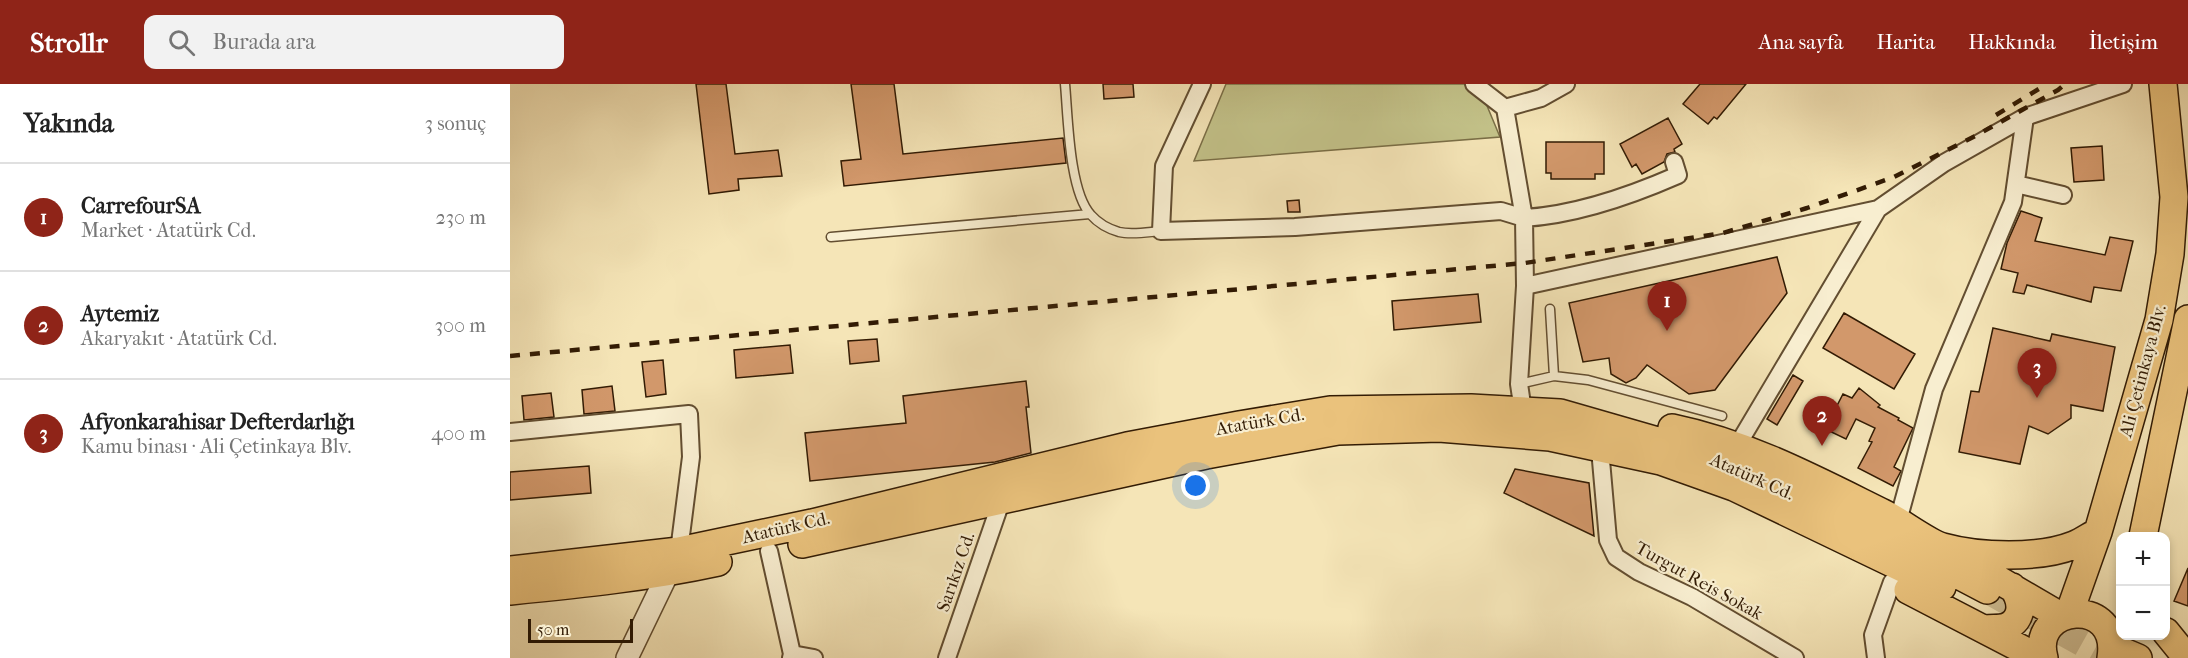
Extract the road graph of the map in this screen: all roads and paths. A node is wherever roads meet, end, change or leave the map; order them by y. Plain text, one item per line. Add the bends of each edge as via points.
1 (1065, 84) edge
2 (1202, 84) edge
3 (1474, 84) edge
4 (1566, 84) edge
5 (2123, 84) edge
6 (2163, 84) edge
7 (1506, 108) junction
8 (2025, 117) junction
9 (1674, 162) dead end
10 (2016, 184) junction
11 (2063, 195) dead end
12 (1878, 209) junction
13 (1090, 214) junction
14 (1524, 218) junction
15 (1161, 231) junction
16 (831, 237) dead end
17 (1525, 286) junction
18 (1550, 309) dead end
19 (2188, 319) edge
20 (1554, 376) junction
21 (1519, 384) junction
22 (1523, 411) junction
23 (1722, 416) dead end
24 (1586, 420) junction
25 (510, 432) edge
26 (1737, 446) junction
27 (1600, 449) junction
28 (1002, 500) junction
29 (1898, 521) junction
30 (2098, 532) junction
31 (2144, 532) edge
32 (1941, 547) junction
33 (769, 551) junction
34 (673, 562) junction
35 (510, 570) edge
36 (1892, 582) junction
37 (510, 591) edge
38 (1993, 603) junction
39 (2066, 615) junction
40 (2116, 629) edge
41 (2170, 637) edge
42 (2111, 648) edge
43 (792, 656) edge
44 (627, 658) edge
45 (814, 658) edge
46 (947, 658) edge
47 (1796, 658) edge
48 (1876, 658) edge
49 (2038, 658) edge
50 (2044, 658) edge
51 (2138, 658) edge
52 (2187, 658) edge

1 - 13 lane via 1075,171
2 - 15 street via 1164,166
3 - 7 street
4 - 7 street via 1541,98
5 - 8 street
6 - 30 main road, Ali Çetinkaya Blv. via 2174,197 2170,254 2159,320
7 - 14 street
8 - 10 street
8 - 12 street via 1944,163
9 - 14 street via 1677,175 1656,185 1552,216
10 - 11 street
10 - 29 street via 2013,202 1934,388
12 - 17 street
12 - 26 street
13 - 15 lane via 1120,232
13 - 16 lane
14 - 15 street via 1500,211 1295,227
14 - 17 street
17 - 21 street
18 - 20 lane
19 - 31 main road, Ali Çetinkaya Blv.
20 - 21 lane
20 - 23 lane via 1622,388
21 - 22 street
22 - 24 main road, Atatürk Cd. via 1560,412
22 - 34 main road, Atatürk Cd. via 1330,410 1239,425 1127,446 812,523
24 - 26 main road via 1664,427
24 - 38 main road, Atatürk Cd. via 1710,457 1886,537
25 - 34 street via 689,414 691,457
26 - 29 main road via 1782,463
27 - 28 main road, Atatürk Cd. via 1550,437 1450,429 1338,431 1206,455
27 - 36 main road via 1766,510
27 - 38 main road, Atatürk Cd. via 1661,461 1734,487
27 - 47 street, Turgut Reis Sokak via 1608,540 1617,557
28 - 33 main road, Atatürk Cd.
28 - 46 street, Sarıkız Cd.
29 - 32 main road
30 - 32 main road via 2074,545 2042,553 2009,555
30 - 39 main road, Ali Çetinkaya Blv.
32 - 38 main road
33 - 34 main road, Atatürk Cd.
33 - 43 street
34 - 35 main road, Atatürk Cd.
34 - 37 main road, Atatürk Cd. via 620,580
34 - 44 street
36 - 38 main road
36 - 48 street via 1873,635
38 - 39 main road
38 - 49 main road
39 - 42 main road via 2079,613 2098,620 2106,628
39 - 50 main road via 2045,634
40 - 42 main road
41 - 52 main road
42 - 51 main road
43 - 45 street

